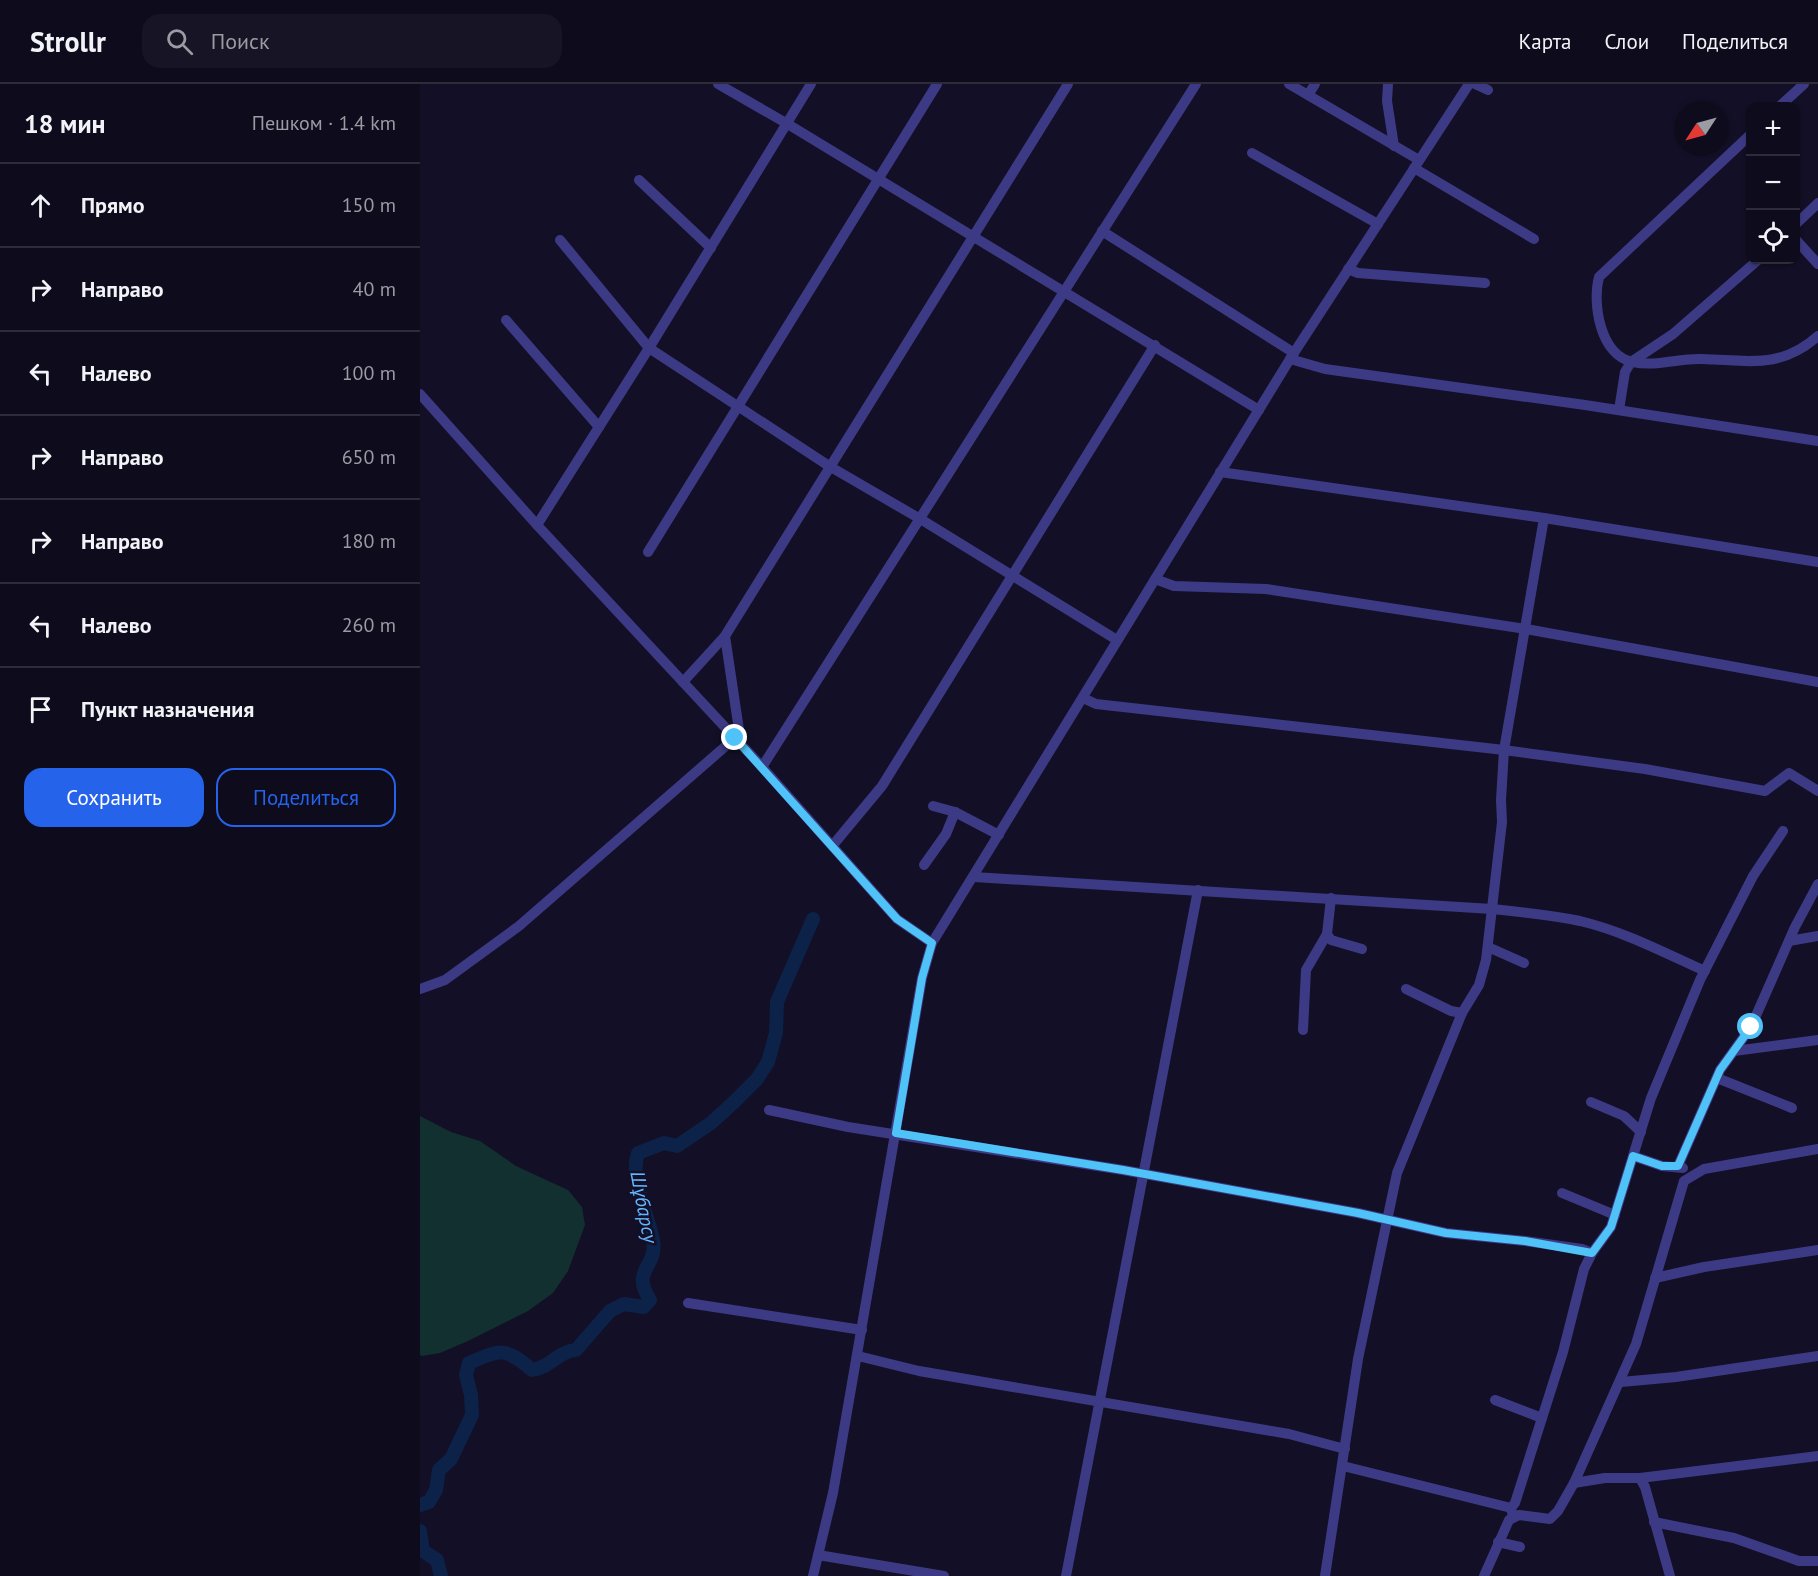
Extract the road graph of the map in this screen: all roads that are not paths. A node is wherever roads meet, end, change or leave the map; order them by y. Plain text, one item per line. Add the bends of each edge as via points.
1 (718, 84) edge
2 (811, 84) edge
3 (936, 84) edge
4 (1068, 84) edge
5 (1197, 84) edge
6 (1289, 84) edge
7 (1315, 84) edge
8 (1388, 84) edge
9 (1469, 84) edge
10 (1475, 84) edge
11 (1804, 84) edge
12 (1488, 90) dead end
13 (1308, 95) junction
14 (1784, 102) edge
15 (786, 123) junction
16 (1746, 139) edge
17 (1394, 146) junction
18 (1252, 153) dead end
19 (1417, 164) junction
20 (877, 178) junction
21 (639, 180) dead end
22 (1818, 203) edge
23 (1800, 220) edge
24 (1378, 224) junction
25 (1102, 231) junction
26 (972, 236) junction
27 (1534, 238) dead end
28 (560, 240) dead end
29 (1800, 244) edge
30 (711, 248) junction
31 (1753, 264) edge
32 (1818, 264) edge
33 (1348, 269) junction
34 (1485, 283) dead end
35 (1065, 291) junction
36 (506, 320) dead end
37 (1818, 336) edge
38 (1155, 345) junction
39 (649, 348) junction
40 (1292, 356) junction
41 (1631, 362) junction
42 (420, 394) edge
43 (738, 404) junction
44 (1259, 410) junction
45 (1619, 410) junction
46 (599, 427) junction
47 (1818, 441) edge
48 (829, 466) junction
49 (1220, 472) junction
50 (1544, 518) junction
51 (922, 519) junction
52 (537, 525) junction
53 (648, 552) dead end
54 (1818, 562) edge
55 (1011, 576) junction
56 (1155, 579) junction
57 (1526, 629) junction
58 (725, 636) junction
59 (1117, 640) junction
60 (682, 682) junction
61 (1818, 682) edge
62 (1083, 698) junction
63 (735, 738) junction
64 (1504, 750) junction
65 (762, 767) junction
66 (1818, 791) edge
67 (933, 806) dead end
68 (955, 812) junction
69 (1783, 831) dead end
70 (999, 835) junction
71 (833, 845) junction
72 (924, 865) dead end
73 (974, 877) junction
74 (1818, 884) edge
75 (1198, 890) junction
76 (1331, 898) junction
77 (1492, 909) junction
78 (1328, 933) junction
79 (1818, 936) edge
80 (1789, 941) junction
81 (932, 943) junction
82 (1488, 947) junction
83 (1362, 949) dead end
84 (1524, 963) dead end
85 (1705, 971) junction
86 (420, 989) edge
87 (1406, 989) dead end
88 (1462, 1013) junction
89 (1303, 1030) dead end
90 (1818, 1040) edge
91 (1734, 1051) junction
92 (1716, 1078) junction
93 (1592, 1102) dead end
94 (1792, 1108) dead end
95 (769, 1110) dead end
96 (1641, 1132) junction
97 (896, 1133) junction
98 (1818, 1149) edge
99 (1633, 1156) junction
100 (1678, 1166) junction
101 (1695, 1173) junction
102 (1141, 1175) junction
103 (1562, 1193) dead end
104 (1615, 1215) junction
105 (1387, 1220) junction
106 (1818, 1250) edge
107 (1592, 1253) junction
108 (1655, 1278) junction
109 (688, 1303) dead end
110 (862, 1330) junction
111 (858, 1356) junction
112 (1818, 1356) edge
113 (1621, 1382) junction
114 (1495, 1400) dead end
115 (1099, 1403) junction
116 (1542, 1418) junction
117 (1344, 1449) junction
118 (1818, 1456) edge
119 (1342, 1467) junction
120 (1640, 1478) junction
121 (1574, 1483) junction
122 (1512, 1513) junction
123 (1654, 1522) junction
124 (1498, 1542) junction
125 (1520, 1548) dead end
126 (818, 1555) junction
127 (1818, 1560) edge
128 (813, 1576) edge
129 (944, 1576) edge
130 (1066, 1576) edge
131 (1325, 1576) edge
132 (1484, 1576) edge
133 (1670, 1576) edge

1 - 15 street
2 - 15 street
3 - 20 street
4 - 26 street
5 - 25 street
6 - 13 street
7 - 13 street
8 - 17 street
9 - 19 street
10 - 12 street
11 - 14 street
13 - 17 street
15 - 20 street
15 - 30 street
16 - 41 street via 1599,277 1595,290 1598,322 1613,348
17 - 19 street
18 - 24 street
19 - 24 street
19 - 27 street
20 - 26 street
20 - 43 street
21 - 30 street
22 - 23 street
24 - 33 street
25 - 35 street
25 - 40 street
26 - 35 street
26 - 48 street
28 - 39 street
29 - 32 street
30 - 39 street
31 - 41 street via 1672,333
33 - 34 street via 1429,281
33 - 40 street
35 - 38 street
35 - 51 street
36 - 46 street
37 - 41 street via 1805,348 1760,363 1700,358
38 - 44 street
38 - 55 street
39 - 43 street
39 - 46 street
40 - 44 street
40 - 45 street via 1325,369
41 - 45 street via 1625,372
42 - 52 street
43 - 48 street
43 - 53 street
44 - 49 street
45 - 47 street
46 - 52 street
48 - 51 street
48 - 58 street
49 - 50 street
49 - 56 street
50 - 54 street
50 - 57 street
51 - 55 street
51 - 65 street
52 - 60 street
55 - 59 street
55 - 71 street via 882,786
56 - 57 street via 1174,586 1266,589
56 - 59 street
57 - 61 street
57 - 64 street
58 - 60 street
58 - 63 street via 739,730
59 - 62 street
60 - 63 street
62 - 64 street via 1096,704
62 - 70 street
63 - 65 street
63 - 86 street via 519,926 445,980
64 - 66 street via 1645,769 1765,791 1789,773
64 - 77 street via 1502,822
65 - 71 street
67 - 68 street
68 - 70 street
68 - 72 street via 946,834
69 - 85 street via 1753,876
70 - 73 street
71 - 81 street via 897,919
73 - 75 street
73 - 81 street
74 - 80 street
75 - 76 street
75 - 102 street
76 - 77 street
76 - 78 street
77 - 82 street
77 - 85 street via 1581,921
78 - 83 street via 1335,943
78 - 89 street via 1306,970
79 - 80 street
80 - 91 street via 1751,1027
81 - 97 street via 922,978
82 - 84 street
82 - 88 street via 1479,985
85 - 96 street via 1651,1098
87 - 88 street
88 - 105 street via 1396,1173
90 - 91 street
91 - 92 street
92 - 94 street
92 - 100 street
93 - 96 street via 1624,1116
95 - 97 street
96 - 99 street
97 - 102 street
97 - 110 street
98 - 101 street
99 - 100 street via 1662,1166
99 - 104 street
100 - 101 street
101 - 108 street via 1684,1181
102 - 105 street
102 - 115 street
103 - 104 street
104 - 107 street via 1603,1241
105 - 107 street via 1446,1233
105 - 117 street
106 - 108 street
107 - 116 street via 1584,1269
108 - 113 street
109 - 110 street
110 - 111 street
111 - 115 street via 918,1371
111 - 126 street
112 - 113 street
113 - 121 street
114 - 116 street
115 - 117 street via 1289,1434
115 - 130 street
116 - 122 street
117 - 119 street
118 - 120 street
119 - 122 street
119 - 131 street
120 - 121 street
120 - 123 street
121 - 122 street via 1550,1519
122 - 124 street
123 - 127 street via 1734,1538 1799,1562
123 - 133 street
124 - 125 street
124 - 132 street
126 - 128 street
126 - 129 street

